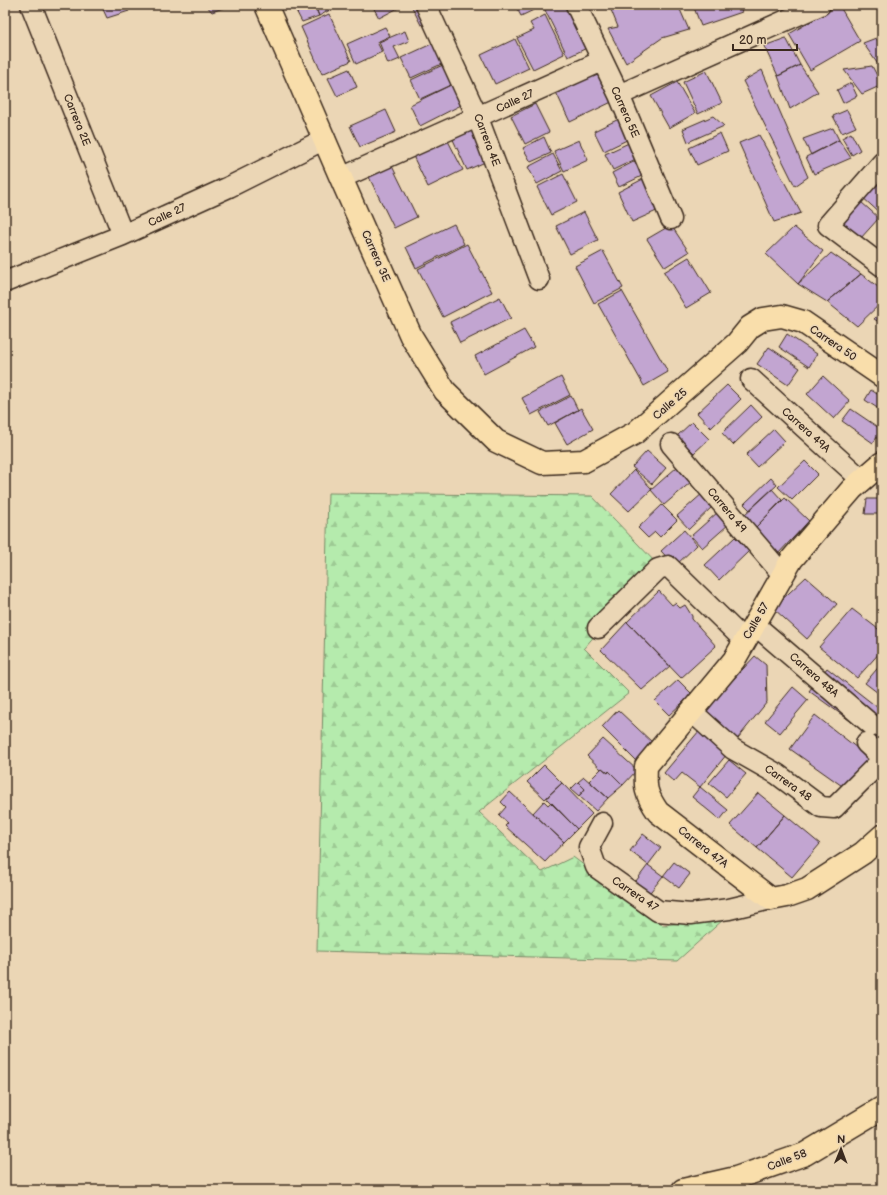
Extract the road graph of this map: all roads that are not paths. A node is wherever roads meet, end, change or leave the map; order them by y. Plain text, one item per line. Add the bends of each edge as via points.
1 (31, 5) edge
2 (266, 5) edge
3 (426, 5) edge
4 (576, 5) edge
5 (820, 5) edge
6 (602, 61) junction
7 (619, 95) junction
8 (478, 118) junction
9 (325, 140) junction
10 (882, 163) edge
11 (341, 178) junction
12 (671, 219) dead end
13 (123, 235) junction
14 (882, 266) edge
15 (539, 279) dead end
16 (5, 282) edge
17 (782, 316) joint
18 (882, 376) edge
19 (751, 379) dead end
20 (671, 444) dead end
21 (542, 463) joint
22 (882, 463) edge
23 (862, 480) junction
24 (782, 575) junction
25 (598, 628) dead end
26 (750, 632) junction
27 (691, 711) junction
28 (882, 759) edge
29 (645, 787) joint
30 (602, 823) dead end
31 (882, 836) edge
32 (771, 899) junction
33 (882, 1108) edge
34 (683, 1190) edge

1 - 13 street, Carrera 2E
2 - 9 main road, Carrera 3E
3 - 8 street, Carrera 4E
4 - 6 street, Carrera 5E
5 - 7 street
6 - 7 street, Carrera 5E
6 - 8 street, Calle 27
7 - 12 street, Carrera 5E
8 - 11 street, Calle 27
8 - 15 street, Carrera 4E
9 - 11 main road, Carrera 3E
9 - 13 street, Calle 27
10 - 14 street via 828,225
11 - 21 main road, Carrera 3E via 411,336 445,391 496,441
13 - 16 street, Calle 27
17 - 18 main road, Carrera 50 via 803,322
17 - 21 main road, Calle 25 via 763,319 750,327 738,343 635,433 584,461
19 - 23 street, Carrera 49A
20 - 24 street, Carrera 49
22 - 23 main road, Calle 57
23 - 24 main road, Calle 57 via 792,559
24 - 26 main road, Calle 57
25 - 26 street, Carrera 48A via 658,569 668,566
26 - 27 main road, Calle 57 via 734,660
26 - 28 street, Carrera 48A via 870,735
27 - 28 street, Carrera 48 via 733,749 777,774 821,807 834,808
27 - 29 main road, Calle 57 via 646,766
29 - 32 main road, Carrera 47A via 658,812
30 - 32 street, Carrera 47 via 589,846 596,867 658,911 691,914 729,909
31 - 32 main road via 863,853 807,889
33 - 34 main road, Calle 58 via 805,1154 736,1178

